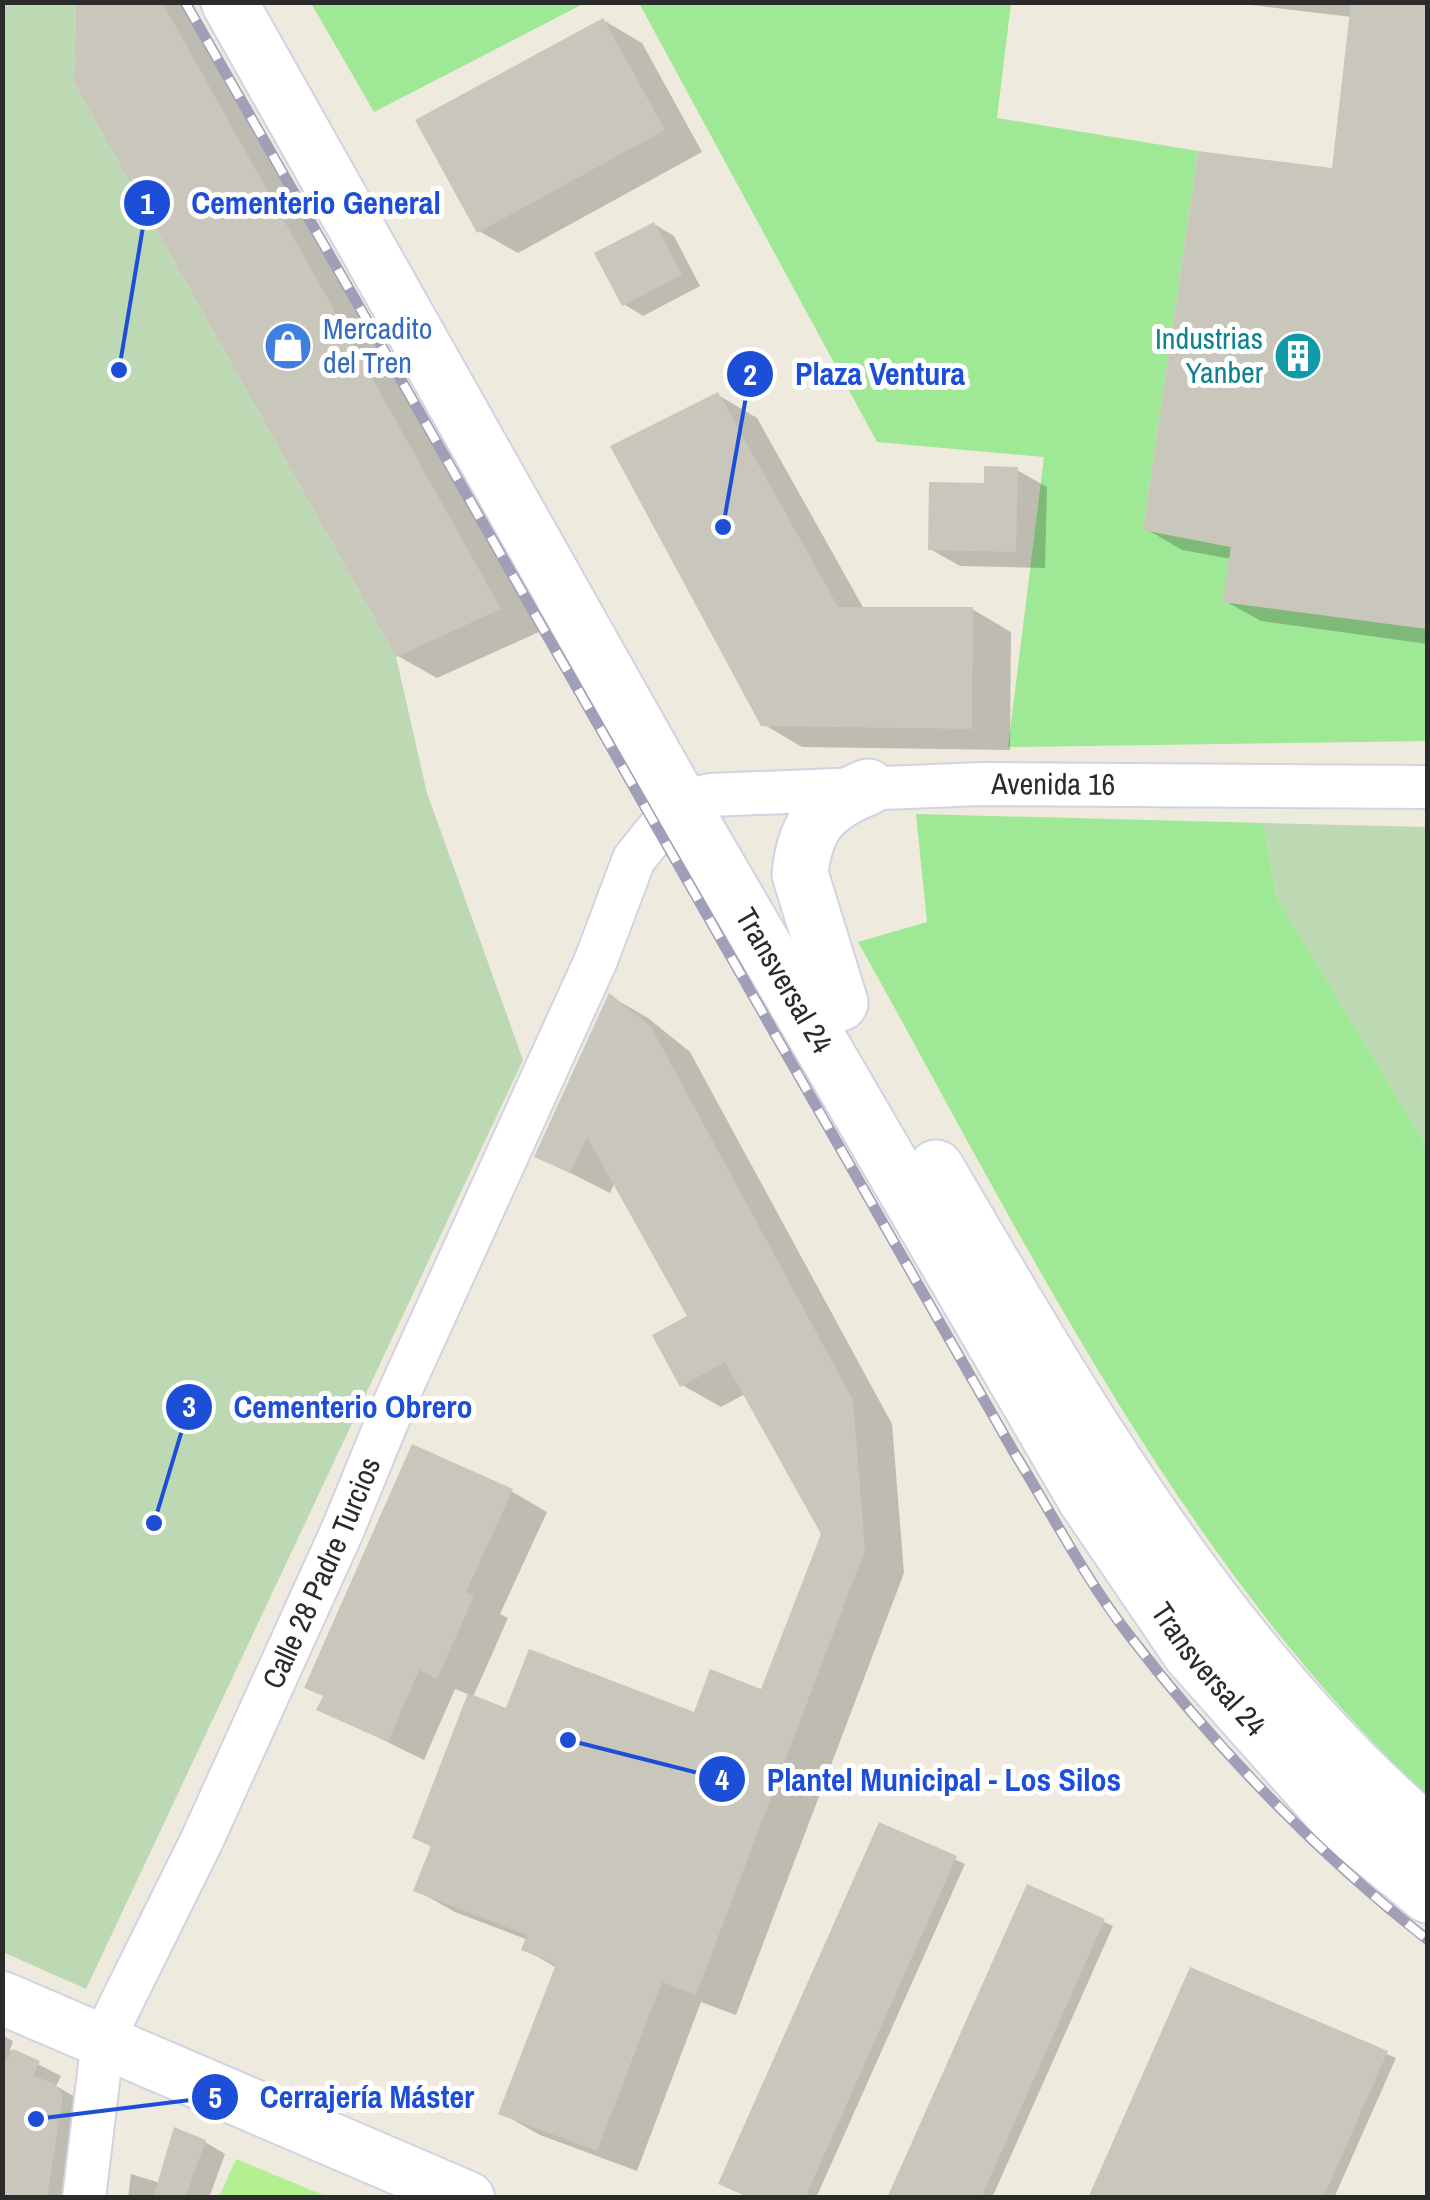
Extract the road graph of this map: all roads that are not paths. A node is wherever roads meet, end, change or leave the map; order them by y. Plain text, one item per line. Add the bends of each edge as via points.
1 (229, 2) edge
2 (271, 2) edge
3 (1428, 786) edge
4 (868, 788) junction
5 (695, 799) junction
6 (840, 1003) junction
7 (1030, 1368) junction
8 (1428, 1834) edge
9 (1428, 1895) edge
10 (2, 1998) edge
11 (103, 2040) junction
12 (84, 2198) edge
13 (468, 2198) edge

1 - 5 main road, Transversal 24
2 - 5 main road, Transversal 24
3 - 4 street, Avenida 16
4 - 5 street, Avenida 16
4 - 6 main road via 817,815 802,854 800,874
5 - 6 main road, Transversal 24
5 - 7 main road, Transversal 24
5 - 11 street, Calle 28 Padre Turcios via 634,859 596,960 343,1529
6 - 7 main road, Transversal 24
7 - 8 main road, Transversal 24 via 1289,1699 1360,1776
7 - 9 main road, Transversal 24 via 1135,1576 1191,1654 1343,1826
10 - 11 street
11 - 12 street, Calle 28 Padre Turcios
11 - 13 street

